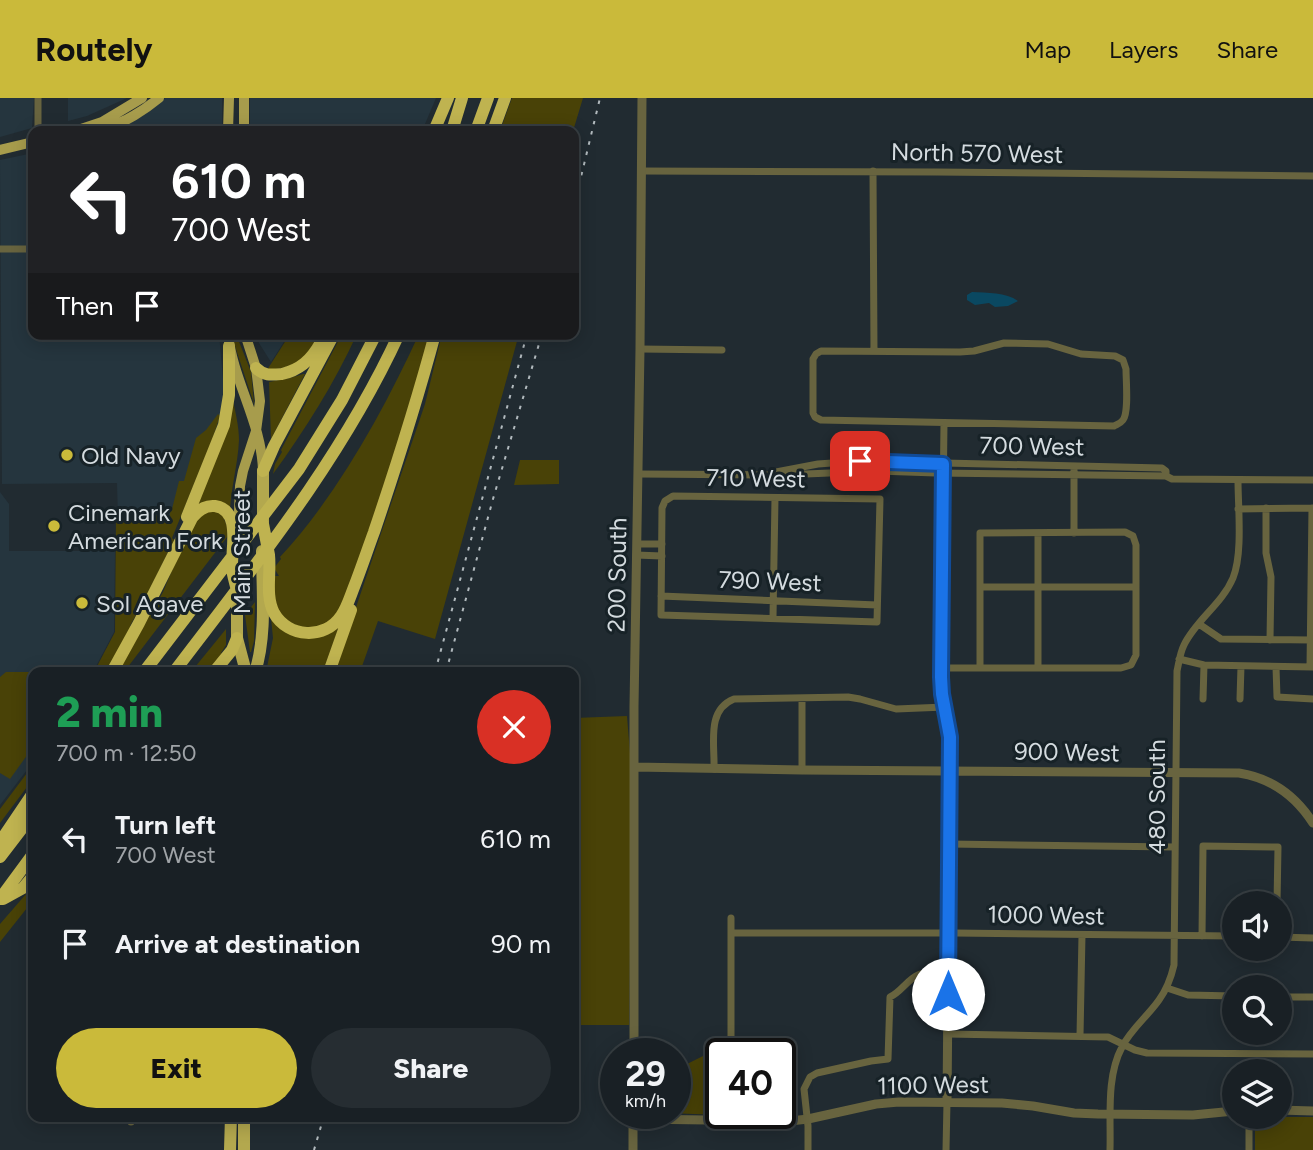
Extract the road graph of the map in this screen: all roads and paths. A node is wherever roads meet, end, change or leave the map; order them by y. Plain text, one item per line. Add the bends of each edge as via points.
1 (38, 98) edge
2 (142, 98) edge
3 (228, 98) edge
4 (244, 98) edge
5 (448, 98) edge
6 (462, 98) edge
7 (488, 98) edge
8 (505, 98) edge
9 (642, 98) edge
10 (158, 99) edge
11 (38, 126) edge
12 (94, 126) edge
13 (111, 126) edge
14 (228, 126) edge
15 (244, 126) edge
16 (435, 126) edge
17 (454, 126) edge
18 (478, 126) edge
19 (496, 126) edge
20 (28, 143) edge
21 (0, 150) edge
22 (641, 171) junction
23 (873, 172) junction
24 (1313, 176) edge
25 (0, 248) edge
26 (28, 249) edge
27 (229, 340) edge
28 (247, 340) edge
29 (322, 340) edge
30 (331, 340) edge
31 (373, 340) edge
32 (396, 340) edge
33 (433, 340) edge
34 (640, 349) junction
35 (722, 350) dead end
36 (874, 351) junction
37 (256, 368) junction
38 (944, 423) junction
39 (256, 432) junction
40 (943, 464) junction
41 (1074, 470) junction
42 (263, 471) junction
43 (943, 473) junction
44 (638, 474) junction
45 (766, 475) junction
46 (1238, 480) junction
47 (1313, 480) edge
48 (775, 498) junction
49 (1266, 508) junction
50 (1313, 508) edge
51 (1238, 509) junction
52 (234, 514) junction
53 (1038, 533) junction
54 (1074, 533) junction
55 (637, 544) junction
56 (662, 544) junction
57 (175, 550) junction
58 (636, 555) junction
59 (662, 556) junction
60 (364, 561) junction
61 (980, 587) junction
62 (1038, 587) junction
63 (1136, 587) junction
64 (266, 595) junction
65 (662, 596) junction
66 (773, 601) junction
67 (877, 605) junction
68 (773, 618) junction
69 (1199, 624) junction
70 (237, 638) junction
71 (1270, 640) junction
72 (1311, 640) junction
73 (1179, 659) junction
74 (1204, 665) junction
75 (1241, 666) junction
76 (115, 667) edge
77 (148, 667) edge
78 (178, 667) edge
79 (218, 667) edge
80 (245, 667) edge
81 (256, 667) edge
82 (331, 667) edge
83 (1276, 667) junction
84 (1312, 667) edge
85 (941, 668) junction
86 (981, 668) junction
87 (1038, 668) junction
88 (802, 698) junction
89 (1203, 698) dead end
90 (1240, 699) dead end
91 (1313, 699) edge
92 (945, 707) junction
93 (634, 767) junction
94 (714, 769) junction
95 (802, 769) junction
96 (950, 771) junction
97 (1175, 773) junction
98 (28, 800) edge
99 (28, 821) edge
100 (1313, 822) edge
101 (0, 842) edge
102 (949, 844) junction
103 (1175, 847) junction
104 (0, 857) edge
105 (28, 861) edge
106 (28, 882) edge
107 (1278, 891) edge
108 (0, 900) edge
109 (731, 918) dead end
110 (731, 933) junction
111 (948, 933) junction
112 (1082, 935) junction
113 (1175, 935) junction
114 (1202, 936) junction
115 (1222, 936) edge
116 (1292, 937) edge
117 (1313, 937) edge
118 (948, 974) junction
119 (1167, 988) junction
120 (1222, 996) edge
121 (1292, 997) edge
122 (1313, 997) edge
123 (947, 1034) junction
124 (1080, 1036) junction
125 (634, 1038) edge
126 (731, 1038) edge
127 (1124, 1044) junction
128 (1313, 1054) edge
129 (947, 1102) junction
130 (1292, 1110) edge
131 (1313, 1111) edge
132 (1222, 1112) edge
133 (1111, 1114) junction
134 (808, 1119) junction
135 (796, 1120) edge
136 (230, 1122) edge
137 (244, 1122) edge
138 (633, 1129) edge
139 (1249, 1129) edge
140 (230, 1150) edge
141 (244, 1150) edge
142 (633, 1150) edge
143 (808, 1150) edge
144 (946, 1150) edge
145 (1110, 1150) edge
146 (1250, 1150) edge

1 - 11 street
2 - 12 main road
3 - 14 main road
4 - 15 main road
5 - 16 highway
6 - 17 highway
7 - 18 highway
8 - 19 highway
9 - 22 street, 200 South
10 - 13 main road
20 - 21 main road
22 - 23 street, North 570 West
22 - 34 street, 200 South
23 - 24 street, North 570 West
23 - 36 street
25 - 26 street
27 - 39 main road, Main Street
27 - 57 highway via 224,425
28 - 37 main road, Main Street
29 - 37 highway via 298,369 270,375
30 - 42 highway
31 - 77 highway via 299,469
32 - 78 highway via 321,474
33 - 60 highway
34 - 35 street
34 - 44 street, 200 South
36 - 38 street via 824,350 816,354 815,417
36 - 38 street via 960,352 1004,343 1048,344 1082,354 1115,356 1126,366 1126,414 1117,425
37 - 39 main road, Main Street via 260,401
38 - 40 street
39 - 42 main road, Main Street
39 - 52 main road, Main Street
40 - 41 street, 700 West
40 - 43 street
40 - 45 street, 700 West via 844,461
41 - 43 street, 700 West
41 - 46 street, 700 West via 1162,468 1172,479
41 - 54 street
42 - 64 highway, Main Street via 262,524 269,556
43 - 45 street, 700 West
43 - 85 street
44 - 45 street, 700 West
44 - 55 street, 200 South
46 - 47 street, 700 West
46 - 51 street, 480 South
48 - 56 street, 710 West via 673,496 663,505
48 - 66 street
48 - 67 street, 710 West via 880,499
49 - 50 street
49 - 51 street
49 - 71 street
50 - 72 street
51 - 69 street, 480 South via 1233,578
52 - 57 highway via 216,506 201,509
52 - 70 highway, Main Street
53 - 54 street
53 - 61 street via 980,533
53 - 62 street
54 - 63 street via 1132,534
55 - 56 street
55 - 58 street, 200 South
56 - 59 street
57 - 76 highway
58 - 59 street
58 - 93 street, 200 South
59 - 65 street
60 - 64 highway via 342,615 324,630 305,633 284,624
60 - 82 highway
61 - 62 street
61 - 86 street
62 - 63 street
62 - 87 street
63 - 87 street via 1136,655 1132,664
64 - 81 highway, Main Street
65 - 66 street, 790 West
65 - 68 street, 790 West via 661,615
66 - 67 street, 790 West
66 - 68 street
67 - 68 street, 790 West via 877,622
69 - 71 street via 1221,639
69 - 73 street, 480 South
70 - 79 highway
70 - 80 highway, Main Street
71 - 72 street
72 - 84 street
73 - 74 street
73 - 97 street, 480 South
74 - 75 street
74 - 89 street
75 - 83 street
75 - 90 street
83 - 84 street
83 - 91 street via 1276,697
85 - 86 street
85 - 92 street
86 - 87 street
88 - 92 street via 854,698 896,709
88 - 94 street via 738,698 726,703 714,722
88 - 95 street
92 - 96 street
93 - 94 street, 900 West
93 - 125 street, 200 South
94 - 95 street, 900 West
95 - 96 street, 900 West
96 - 97 street, 900 West
96 - 102 street
97 - 100 street, 900 West via 1230,772 1263,779 1293,797
97 - 103 street, 480 South
98 - 101 highway
99 - 104 highway
102 - 103 street
102 - 111 street
103 - 113 street, 480 South
105 - 108 highway
106 - 108 highway
107 - 114 street via 1278,847 1203,846
109 - 110 street
110 - 111 street, 1000 West
110 - 126 street
111 - 112 street, 1000 West
111 - 118 street
112 - 113 street, 1000 West
112 - 124 street
113 - 114 street, 1000 West
113 - 119 street, 480 South
114 - 115 street, 1000 West
116 - 117 street
118 - 123 street
118 - 134 street via 916,975 890,997 888,1059 810,1077 804,1089
119 - 120 street via 1188,995
119 - 127 street, 480 South
121 - 122 street
123 - 124 street
123 - 129 street
124 - 127 street via 1108,1037
127 - 128 street via 1147,1053
127 - 133 street, 480 South via 1113,1075
129 - 133 street, 1100 West via 1023,1104
129 - 134 street, 1100 West via 876,1104
129 - 144 street
130 - 131 street
132 - 133 street, 1100 West
133 - 145 street, 480 South
134 - 135 street, 1100 West
134 - 143 street
136 - 140 highway
137 - 141 highway
138 - 142 street
139 - 146 street

